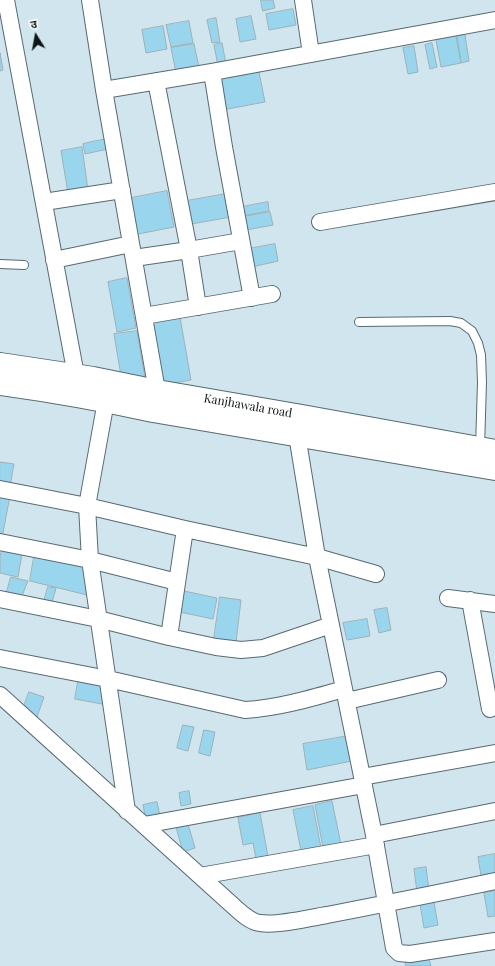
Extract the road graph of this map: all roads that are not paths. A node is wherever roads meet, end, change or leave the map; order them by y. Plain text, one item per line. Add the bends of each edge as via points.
1 (6, 0) edge
2 (90, 0) edge
3 (302, 0) edge
4 (495, 20) edge
5 (311, 54) junction
6 (212, 72) junction
7 (156, 81) junction
8 (104, 90) junction
9 (122, 190) junction
10 (495, 192) edge
11 (44, 202) junction
12 (320, 222) dead end
13 (241, 241) junction
14 (189, 250) junction
15 (132, 251) junction
16 (54, 260) junction
17 (0, 264) edge
18 (24, 265) dead end
19 (272, 294) dead end
20 (252, 298) junction
21 (198, 307) junction
22 (144, 316) junction
23 (359, 322) dead end
24 (0, 364) edge
25 (0, 384) edge
26 (78, 386) junction
27 (157, 391) junction
28 (106, 400) junction
29 (300, 425) junction
30 (487, 450) edge
31 (495, 469) edge
32 (0, 489) edge
33 (86, 506) junction
34 (185, 529) junction
35 (0, 542) edge
36 (317, 556) junction
37 (90, 560) junction
38 (376, 574) dead end
39 (177, 582) junction
40 (448, 598) dead end
41 (0, 599) edge
42 (470, 600) junction
43 (495, 604) edge
44 (98, 619) junction
45 (331, 625) junction
46 (169, 637) junction
47 (0, 658) edge
48 (108, 679) junction
49 (438, 680) dead end
50 (0, 695) edge
51 (346, 695) junction
52 (490, 709) dead end
53 (495, 753) edge
54 (363, 781) junction
55 (127, 810) junction
56 (495, 811) edge
57 (144, 825) junction
58 (375, 840) junction
59 (200, 876) junction
60 (495, 881) edge
61 (386, 904) junction
62 (495, 941) edge

1 - 11 street
2 - 8 street
3 - 5 street
4 - 5 street
5 - 6 street
6 - 7 street
6 - 13 street
7 - 8 street
7 - 14 street
8 - 9 street
9 - 11 street
9 - 15 street
10 - 12 street
11 - 16 street
13 - 14 street
13 - 20 street
14 - 15 street
14 - 21 street
15 - 16 street
15 - 22 street
16 - 26 street
17 - 18 lane
19 - 20 street
20 - 21 street
21 - 22 street
22 - 27 street
23 - 30 lane via 450,320 461,323 472,331 481,355
24 - 26 main road, Kanjhawala road
25 - 26 main road, Kanjhawala road
26 - 27 main road, Kanjhawala road
26 - 28 main road, Kanjhawala road
27 - 29 main road, Kanjhawala road
28 - 29 main road, Kanjhawala road via 152,411
28 - 33 street
29 - 30 main road, Kanjhawala road
29 - 31 main road, Kanjhawala road
29 - 36 street
32 - 33 street
33 - 34 street
33 - 37 street
34 - 36 street
34 - 39 street
35 - 37 street
36 - 38 street
36 - 45 street
37 - 39 street
37 - 44 street
39 - 46 street
40 - 42 street
41 - 44 street
42 - 43 street
42 - 52 street
44 - 46 street
44 - 48 street
45 - 46 street via 263,648 241,650
45 - 51 street
47 - 48 street
48 - 51 street via 245,710
48 - 55 street
49 - 51 street
50 - 55 street
51 - 54 street
53 - 54 street
54 - 57 street
54 - 58 street
55 - 57 street
56 - 58 street
57 - 59 street
58 - 59 street
58 - 61 street
59 - 61 street via 246,917 259,923 273,924
60 - 61 street
61 - 62 street via 394,948 399,953 410,954

